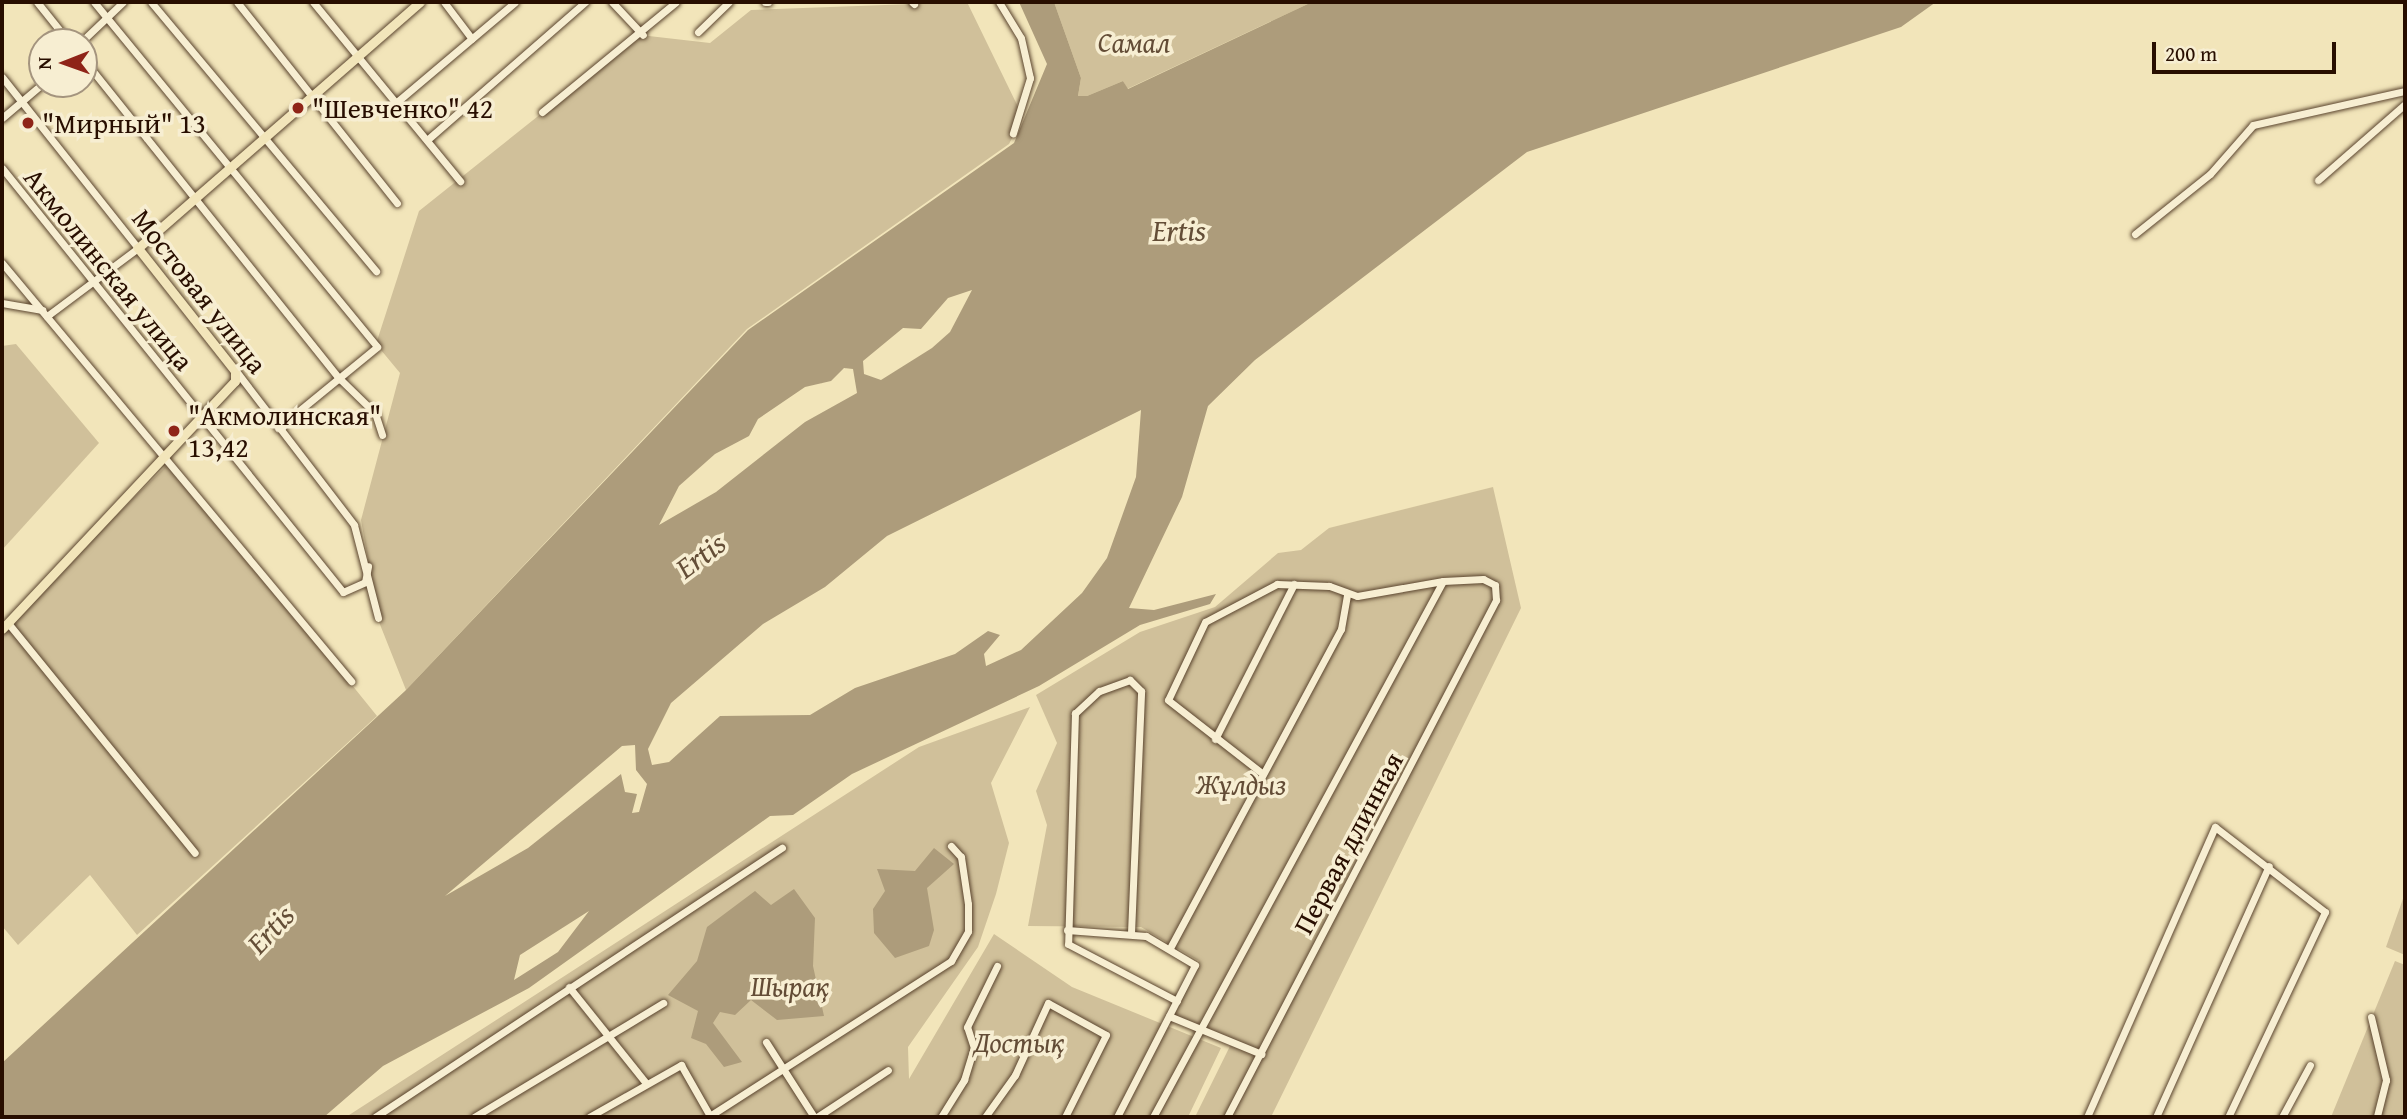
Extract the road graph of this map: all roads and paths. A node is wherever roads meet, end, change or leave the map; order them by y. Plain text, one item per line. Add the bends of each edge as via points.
1 (37, 2) edge
2 (94, 2) edge
3 (123, 2) edge
4 (151, 2) edge
5 (237, 2) edge
6 (324, 2) edge
7 (420, 2) edge
8 (444, 2) edge
9 (515, 2) edge
10 (585, 2) edge
11 (612, 2) edge
12 (676, 2) edge
13 (729, 2) edge
14 (999, 2) edge
15 (315, 5) edge
16 (107, 18) junction
17 (58, 28) edge
18 (96, 28) edge
19 (698, 32) dead end
20 (643, 35) junction
21 (472, 39) junction
22 (359, 55) junction
23 (2, 77) edge
24 (98, 77) edge
25 (2405, 91) edge
26 (314, 93) junction
27 (28, 96) edge
28 (398, 101) junction
29 (21, 102) junction
30 (2405, 104) edge
31 (541, 112) dead end
32 (2, 118) edge
33 (1013, 133) dead end
34 (262, 139) junction
35 (427, 139) junction
36 (229, 166) junction
37 (2, 168) edge
38 (2318, 180) dead end
39 (460, 181) dead end
40 (197, 195) junction
41 (397, 203) dead end
42 (2135, 234) dead end
43 (138, 248) junction
44 (2, 263) edge
45 (376, 271) dead end
46 (89, 280) junction
47 (2, 303) edge
48 (45, 313) junction
49 (235, 371) junction
50 (340, 379) junction
51 (205, 419) junction
52 (278, 428) junction
53 (382, 435) dead end
54 (163, 462) junction
55 (368, 566) junction
56 (1443, 581) junction
57 (1294, 584) junction
58 (1348, 595) junction
59 (378, 618) dead end
60 (5, 626) edge
61 (351, 681) dead end
62 (1215, 739) junction
63 (1263, 774) junction
64 (951, 846) dead end
65 (782, 848) dead end
66 (195, 853) dead end
67 (2269, 866) junction
68 (1067, 930) junction
69 (1131, 933) junction
70 (1170, 948) junction
71 (997, 966) dead end
72 (569, 987) junction
73 (1177, 1001) junction
74 (663, 1003) dead end
75 (1169, 1016) junction
76 (2371, 1017) dead end
77 (1198, 1031) junction
78 (610, 1032) junction
79 (766, 1042) dead end
80 (1261, 1054) junction
81 (2310, 1065) dead end
82 (781, 1067) junction
83 (888, 1070) dead end
84 (646, 1083) junction
85 (709, 1116) edge
86 (375, 1117) edge
87 (474, 1117) edge
88 (590, 1117) edge
89 (816, 1117) edge
90 (941, 1117) edge
91 (985, 1117) edge
92 (1065, 1117) edge
93 (1117, 1117) edge
94 (1153, 1117) edge
95 (1227, 1117) edge
96 (2087, 1117) edge
97 (2156, 1117) edge
98 (2228, 1117) edge
99 (2282, 1117) edge
100 (2376, 1117) edge

1 - 17 street
2 - 16 street
3 - 16 street
4 - 34 street
5 - 26 street
6 - 15 street
7 - 22 main road
8 - 21 street
9 - 21 street
10 - 35 street
11 - 20 street
12 - 20 street
13 - 19 street
14 - 33 street via 1021,38 1030,78
15 - 22 street
16 - 18 street
16 - 36 street
20 - 31 street
21 - 28 street
22 - 26 main road
22 - 28 street
23 - 29 street, Мостовая улица
24 - 40 street
25 - 42 street via 2253,125 2210,174
26 - 34 main road
26 - 41 street via 327,118
27 - 29 street
28 - 35 street
29 - 32 street
29 - 43 street, Мостовая улица
30 - 38 street
34 - 36 main road
34 - 45 street
35 - 39 street
36 - 40 main road
36 - 50 street via 377,347
37 - 46 street, Акмолинская улица
40 - 43 main road
40 - 50 street
43 - 46 street
43 - 49 main road, Мостовая улица
44 - 48 street
46 - 48 street
46 - 51 street, Акмолинская улица
47 - 48 street
48 - 54 street
49 - 51 main road via 233,387
49 - 52 street, Мостовая улица
50 - 52 street
50 - 53 street via 375,413
51 - 54 main road
51 - 55 street, Акмолинская улица via 342,592 365,582
52 - 55 street, Мостовая улица via 354,524
54 - 60 main road
54 - 61 street
55 - 59 street, Мостовая улица
56 - 58 street
56 - 77 street
56 - 80 street, Первая длинная via 1483,579 1495,585 1496,600
57 - 58 street
57 - 62 street
57 - 62 street via 1257,592 1205,622 1168,700
58 - 63 street via 1341,629
60 - 66 street
62 - 63 street
63 - 70 street
64 - 82 street via 961,857 968,931 951,961
65 - 72 street
67 - 96 street via 2218,827 2211,830
67 - 97 street
67 - 98 street via 2325,912
68 - 69 street
68 - 69 street via 1074,713 1099,691 1130,680 1141,691
68 - 73 street via 1072,948
69 - 70 street
70 - 73 street via 1195,968
71 - 90 street via 967,1027 974,1048 964,1080
72 - 78 street
72 - 86 street
73 - 75 street
74 - 78 street
75 - 77 street
75 - 93 street
76 - 100 street via 2386,1080
77 - 80 street
77 - 94 street
78 - 84 street
78 - 87 street
79 - 82 street
80 - 95 street, Первая длинная
81 - 99 street
82 - 85 street
82 - 89 street
83 - 89 street
84 - 85 street via 681,1065
84 - 88 street
91 - 92 street via 1015,1075 1048,1003 1106,1035

